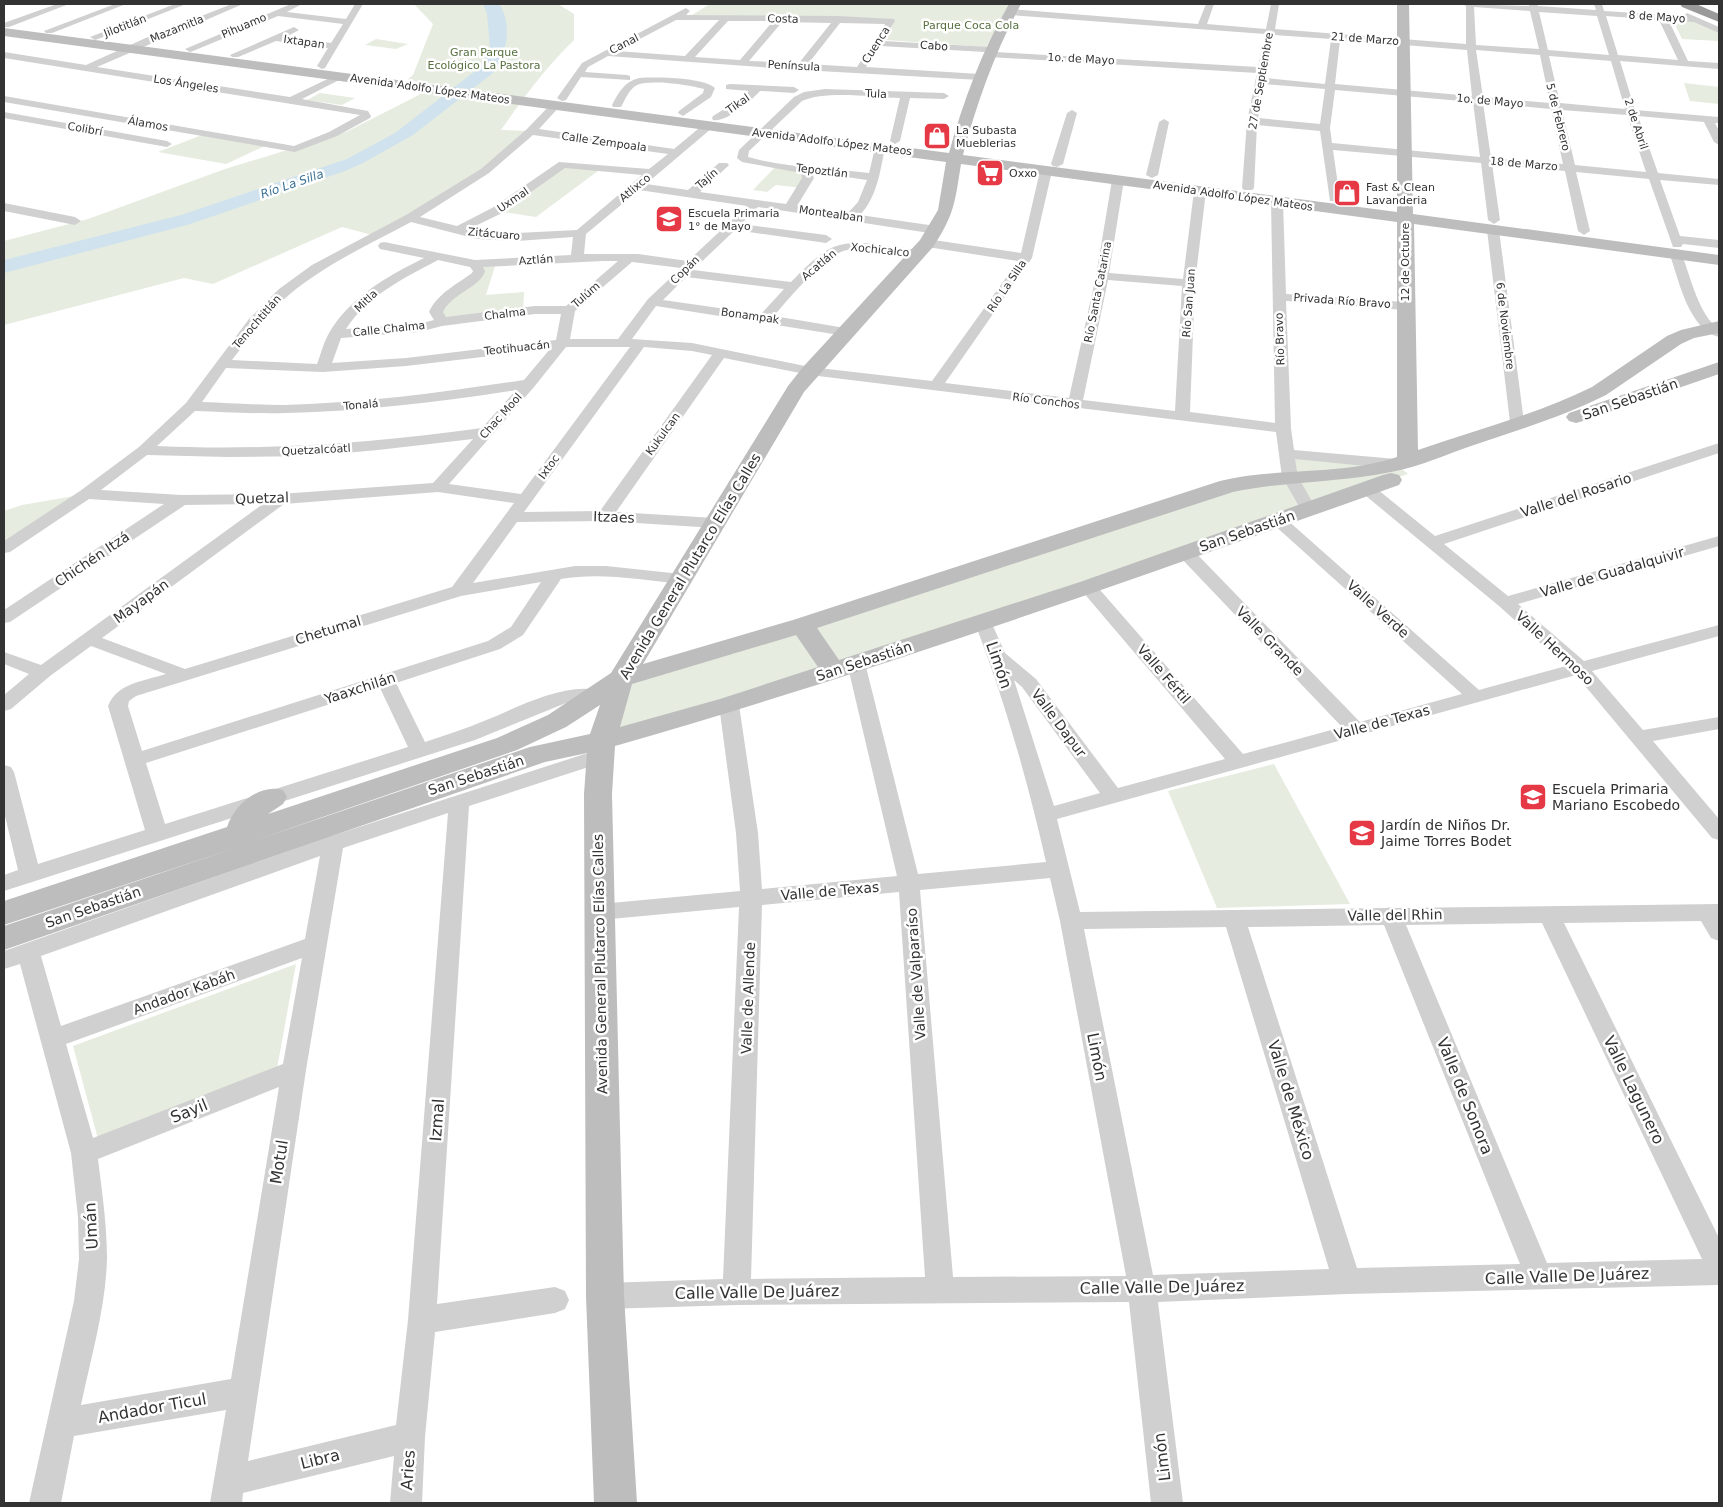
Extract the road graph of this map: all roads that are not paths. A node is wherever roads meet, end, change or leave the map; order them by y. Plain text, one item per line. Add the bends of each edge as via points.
1 (65, 4) edge
2 (122, 4) edge
3 (154, 4) edge
4 (239, 4) edge
5 (298, 4) edge
6 (359, 4) edge
7 (698, 4) edge
8 (1210, 4) edge
9 (1275, 4) edge
10 (1403, 4) edge
11 (1469, 4) edge
12 (1686, 4) edge
13 (1701, 4) edge
14 (178, 5) edge
15 (1533, 6) edge
16 (1666, 7) dead end
17 (1012, 8) edge
18 (1599, 8) edge
19 (217, 12) junction
20 (1719, 12) edge
21 (277, 13) junction
22 (676, 17) junction
23 (263, 18) junction
24 (726, 18) junction
25 (1663, 18) junction
26 (1719, 18) edge
27 (780, 19) junction
28 (838, 19) junction
29 (1698, 20) junction
30 (890, 21) joint
31 (348, 22) junction
32 (1202, 26) junction
33 (5, 28) edge
34 (294, 30) dead end
35 (1719, 30) edge
36 (49, 31) junction
37 (1270, 32) junction
38 (96, 37) junction
39 (1336, 37) junction
40 (275, 38) junction
41 (877, 42) junction
42 (1403, 42) junction
43 (143, 43) junction
44 (334, 46) junction
45 (1471, 48) junction
46 (130, 49) junction
47 (190, 49) junction
48 (990, 52) junction
49 (608, 53) junction
50 (927, 53) junction
51 (1544, 53) junction
52 (4, 55) edge
53 (235, 55) junction
54 (687, 59) junction
55 (1616, 59) junction
56 (742, 63) junction
57 (1685, 64) junction
58 (322, 66) junction
59 (1719, 66) edge
60 (801, 67) junction
61 (87, 68) junction
62 (860, 70) junction
63 (1263, 70) junction
64 (338, 72) junction
65 (579, 74) junction
66 (916, 74) junction
67 (980, 77) junction
68 (627, 78) dead end
69 (1261, 81) junction
70 (730, 87) dead end
71 (1331, 87) junction
72 (757, 89) junction
73 (794, 90) dead end
74 (1403, 93) junction
75 (906, 95) junction
76 (944, 96) dead end
77 (4, 99) edge
78 (1477, 99) junction
79 (291, 101) junction
80 (552, 101) junction
81 (616, 105) junction
82 (1557, 106) junction
83 (1631, 112) junction
84 (683, 113) junction
85 (1072, 113) dead end
86 (93, 114) junction
87 (4, 115) edge
88 (1714, 120) edge
89 (712, 122) junction
90 (1164, 122) dead end
91 (1252, 122) junction
92 (64, 126) junction
93 (1325, 128) junction
94 (765, 129) junction
95 (531, 131) junction
96 (197, 132) junction
97 (44, 134) dead end
98 (584, 139) junction
99 (896, 141) junction
100 (1719, 142) edge
101 (166, 144) junction
102 (1329, 146) junction
103 (292, 148) joint
104 (880, 148) junction
105 (153, 149) dead end
106 (676, 152) junction
107 (1404, 153) junction
108 (956, 154) junction
109 (565, 161) junction
110 (1485, 161) junction
111 (723, 165) dead end
112 (1051, 167) junction
113 (1571, 168) junction
114 (806, 171) junction
115 (653, 173) junction
116 (1152, 175) junction
117 (1653, 176) junction
118 (873, 177) junction
119 (1118, 180) junction
120 (1719, 182) edge
121 (638, 186) junction
122 (1248, 188) junction
123 (1200, 191) junction
124 (690, 194) junction
125 (1334, 199) junction
126 (1277, 202) junction
127 (755, 204) junction
128 (4, 207) edge
129 (790, 208) junction
130 (36, 213) junction
131 (1405, 213) junction
132 (851, 217) junction
133 (410, 218) junction
134 (12, 220) dead end
135 (75, 221) dead end
136 (1493, 225) junction
137 (732, 226) junction
138 (459, 230) junction
139 (1584, 231) junction
140 (580, 233) junction
141 (826, 239) dead end
142 (926, 242) junction
143 (1719, 244) edge
144 (384, 246) dead end
145 (1676, 246) junction
146 (844, 247) joint
147 (1719, 249) edge
148 (435, 256) junction
149 (577, 257) junction
150 (629, 258) junction
151 (1026, 258) junction
152 (1719, 260) edge
153 (475, 264) junction
154 (686, 269) junction
155 (1102, 276) junction
156 (1190, 283) junction
157 (794, 286) junction
158 (1279, 297) junction
159 (653, 302) junction
160 (1405, 306) junction
161 (569, 310) junction
162 (764, 318) junction
163 (442, 322) junction
164 (1716, 330) edge
165 (846, 332) junction
166 (336, 334) junction
167 (562, 343) junction
168 (622, 343) junction
169 (640, 343) junction
170 (721, 352) junction
171 (222, 364) junction
172 (323, 368) junction
173 (1719, 368) edge
174 (810, 371) junction
175 (529, 384) junction
176 (935, 387) junction
177 (1075, 404) junction
178 (192, 406) junction
179 (1182, 416) junction
180 (1517, 422) junction
181 (1283, 428) junction
182 (486, 432) junction
183 (1719, 448) edge
184 (144, 450) junction
185 (1286, 454) junction
186 (1402, 462) junction
187 (1290, 477) junction
188 (438, 487) junction
189 (1366, 488) junction
190 (86, 494) junction
191 (280, 499) junction
192 (181, 500) junction
193 (525, 500) junction
194 (1309, 510) junction
195 (605, 516) junction
196 (513, 517) junction
197 (1279, 521) junction
198 (715, 523) junction
199 (1719, 541) edge
200 (1433, 542) junction
201 (4, 548) edge
202 (1185, 552) junction
203 (556, 573) junction
204 (681, 579) junction
205 (1088, 587) junction
206 (458, 591) junction
207 (1505, 602) junction
208 (4, 618) edge
209 (983, 621) junction
210 (802, 625) junction
211 (1719, 630) edge
212 (89, 639) junction
213 (997, 656) junction
214 (4, 658) edge
215 (845, 667) junction
216 (1580, 668) junction
217 (43, 672) junction
218 (182, 674) junction
219 (385, 679) junction
220 (620, 679) junction
221 (595, 695) junction
222 (1476, 698) junction
223 (4, 705) edge
224 (729, 705) junction
225 (1719, 723) edge
226 (1355, 729) junction
227 (1640, 737) junction
228 (601, 748) junction
229 (419, 749) junction
230 (134, 760) junction
231 (1239, 762) junction
232 (4, 772) edge
233 (273, 797) junction
234 (1114, 797) junction
235 (460, 802) junction
236 (1046, 815) junction
237 (1716, 824) edge
238 (157, 834) junction
239 (244, 843) junction
240 (333, 844) junction
241 (292, 859) junction
242 (1060, 869) junction
243 (30, 875) junction
244 (4, 883) edge
245 (909, 884) junction
246 (751, 897) junction
247 (600, 912) junction
248 (1713, 912) edge
249 (4, 913) edge
250 (1548, 913) junction
251 (1391, 915) junction
252 (1234, 918) junction
253 (1071, 921) junction
254 (1719, 932) edge
255 (4, 938) edge
256 (316, 944) junction
257 (16, 956) edge
258 (52, 1039) junction
259 (294, 1070) junction
260 (84, 1152) junction
261 (1719, 1266) edge
262 (1719, 1272) edge
263 (1539, 1277) junction
264 (1348, 1281) junction
265 (1142, 1289) junction
266 (940, 1290) junction
267 (738, 1292) junction
268 (605, 1296) junction
269 (555, 1300) dead end
270 (422, 1320) junction
271 (243, 1392) junction
272 (61, 1423) junction
273 (410, 1437) junction
274 (227, 1492) edge
275 (45, 1503) edge
276 (406, 1503) edge
277 (615, 1503) edge
278 (1167, 1503) edge

1 - 33 street
2 - 36 street
3 - 14 street
4 - 19 street, Mazamitla
5 - 21 street, Pihuamo
6 - 31 street
7 - 22 street, Canal
8 - 32 street
9 - 37 street, 27 de Septiembre
10 - 42 main road, 12 de Octubre
11 - 15 street, 8 de Mayo
11 - 45 street, 6 de Noviembre
12 - 26 highway
13 - 20 highway
14 - 38 street, Jilotitlán
15 - 18 street, 8 de Mayo
15 - 51 street, 5 de Febrero
16 - 29 street
17 - 32 street, 21 de Marzo via 1141,17
17 - 48 main road, Avenida General Plutarco Elías Calles
18 - 25 street, 8 de Mayo
18 - 55 street, 2 de Abril
19 - 23 street
19 - 43 street, Mazamitla
21 - 23 street, Pihuamo
21 - 31 street
22 - 24 street, Costa
22 - 49 street, Canal
23 - 47 street, Pihuamo
24 - 27 street, Costa
24 - 54 street
25 - 29 street, 8 de Mayo
25 - 57 street
27 - 28 street, Costa
27 - 56 street
28 - 30 street, Costa
28 - 60 street
29 - 35 street
30 - 41 street, Cuenca
31 - 44 street
32 - 37 street, 21 de Marzo
33 - 36 main road, Avenida Adolfo López Mateos
33 - 46 main road, Avenida Adolfo López Mateos
34 - 40 street
36 - 38 main road, Avenida Adolfo López Mateos
37 - 39 street, 21 de Marzo
37 - 63 street, 27 de Septiembre
38 - 43 main road, Avenida Adolfo López Mateos
39 - 42 street, 21 de Marzo
39 - 71 street
40 - 44 street, Ixtapan
40 - 53 street
41 - 50 street, Cabo
41 - 62 street, Cuenca
42 - 45 street, 21 de Marzo
42 - 74 main road, 12 de Octubre
43 - 46 street, Mazamitla
43 - 47 main road, Avenida Adolfo López Mateos
44 - 58 street
45 - 51 street, 21 de Marzo
45 - 78 street, 6 de Noviembre
46 - 61 street, Mazamitla
46 - 64 main road, Avenida Adolfo López Mateos
47 - 53 main road, Avenida Adolfo López Mateos
48 - 50 street, Cabo
48 - 63 street, 1o. de Mayo
48 - 67 main road, Avenida General Plutarco Elías Calles
49 - 54 street, Península
49 - 65 street, Canal via 589,62
50 - 66 street
51 - 55 street, 21 de Marzo
51 - 82 street, 5 de Febrero
52 - 61 street, Los Ángeles
53 - 58 main road, Avenida Adolfo López Mateos
54 - 56 street, Península
55 - 57 street, 21 de Marzo
55 - 83 street, 2 de Abril
56 - 60 street, Península
57 - 59 street, 21 de Marzo
58 - 64 main road, Avenida Adolfo López Mateos
60 - 62 street, Península
61 - 79 street, Los Ángeles
62 - 66 street, Península
63 - 69 street, 27 de Septiembre
64 - 79 street
64 - 80 main road, Avenida Adolfo López Mateos
65 - 68 street
65 - 80 street, Canal
66 - 67 street, Península
67 - 108 main road, Avenida General Plutarco Elías Calles
69 - 71 street, 1o. de Mayo
69 - 91 street, 27 de Septiembre
70 - 72 street
71 - 74 street, 1o. de Mayo
71 - 93 street
72 - 73 street
72 - 89 street, Tikal
74 - 78 street, 1o. de Mayo
74 - 107 main road, 12 de Octubre
75 - 76 street, Tula
75 - 94 street, Tula via 808,94
75 - 99 street
77 - 86 street, Álamos
78 - 82 street, 1o. de Mayo
78 - 110 street, 6 de Noviembre
79 - 103 street, Los Ángeles via 360,112 366,116 333,134
80 - 81 main road, Avenida Adolfo López Mateos
80 - 89 main road, Avenida Adolfo López Mateos
80 - 95 street, Tenochtitlán
81 - 84 main road, Avenida Adolfo López Mateos
81 - 84 street via 630,85 638,81 710,88 707,95
82 - 83 street, 1o. de Mayo
82 - 113 street, 5 de Febrero
83 - 88 street, 1o. de Mayo
83 - 117 street, 2 de Abril
84 - 89 main road, Avenida Adolfo López Mateos
85 - 112 street, Río La Silla
86 - 92 street
86 - 96 street, Álamos
87 - 92 street, Colibrí
88 - 100 street
89 - 94 main road, Avenida Adolfo López Mateos
89 - 106 street, Atlixco
90 - 116 street
91 - 93 street
91 - 122 street, 27 de Septiembre
92 - 97 street
92 - 101 street, Colibrí
93 - 102 street
94 - 99 main road, Avenida Adolfo López Mateos
94 - 104 main road, Avenida Adolfo López Mateos
94 - 114 street, Tepoztlán via 744,150 742,158
95 - 98 street, Calle Zempoala
95 - 133 street, Tenochtitlán via 485,171
96 - 101 street
96 - 103 street, Álamos
98 - 106 street, Calle Zempoala
98 - 109 street, Uxmal
99 - 108 main road, Avenida Adolfo López Mateos
101 - 105 street
102 - 107 street, 18 de Marzo
102 - 125 street
104 - 108 main road, Avenida Adolfo López Mateos
104 - 118 street
106 - 115 street, Atlixco
107 - 110 street, 18 de Marzo
107 - 131 main road, 12 de Octubre
108 - 112 main road, Avenida Adolfo López Mateos
108 - 142 main road, Avenida General Plutarco Elías Calles via 944,215
109 - 115 street
109 - 138 street, Uxmal via 496,211
110 - 113 street, 18 de Marzo
110 - 136 street, 6 de Noviembre
111 - 124 street, Tajín
112 - 116 main road, Avenida Adolfo López Mateos
112 - 119 main road, Avenida Adolfo López Mateos
112 - 151 street, Río La Silla
113 - 117 street, 18 de Marzo
113 - 139 street, 5 de Febrero
114 - 118 street, Tepoztlán
114 - 129 street via 808,178
115 - 121 street, Atlixco
116 - 122 main road, Avenida Adolfo López Mateos
117 - 120 street, 18 de Marzo
117 - 145 street, 2 de Abril
118 - 132 street via 866,202
119 - 123 main road, Avenida Adolfo López Mateos
119 - 155 street, Río Santa Catarina
121 - 124 street, Montealban
121 - 140 street, Atlixco
122 - 125 main road, Avenida Adolfo López Mateos
123 - 126 main road, Avenida Adolfo López Mateos
123 - 156 street, Río San Juan
124 - 127 street, Montealban
125 - 131 main road, Avenida Adolfo López Mateos
126 - 131 main road, Avenida Adolfo López Mateos
126 - 158 street, Río Bravo
127 - 129 street, Montealban
127 - 137 street, Copán
128 - 130 street
129 - 132 street, Montealban
130 - 134 street
130 - 135 street
131 - 136 main road, Avenida Adolfo López Mateos
131 - 160 main road, 12 de Octubre
132 - 142 street, Montealban
133 - 138 street, Zitácuaro
133 - 171 street, Tenochtitlán via 298,280 269,305
136 - 139 main road, Avenida Adolfo López Mateos
136 - 145 main road, Avenida Adolfo López Mateos
136 - 180 street, 6 de Noviembre
137 - 141 street
137 - 154 street, Copán
138 - 140 street, Zitácuaro via 504,237
139 - 145 main road, Avenida Adolfo López Mateos
140 - 149 street
142 - 146 street, Xochicalco
142 - 151 street
142 - 165 main road, Avenida General Plutarco Elías Calles
143 - 145 street
144 - 148 street, Aztlán
145 - 147 main road, Avenida Adolfo López Mateos
145 - 152 main road, Avenida Adolfo López Mateos
145 - 164 street, 2 de Abril via 1687,286
146 - 157 street, Acatlán via 834,250
148 - 153 street, Aztlán
148 - 166 street, Mitla via 372,294
149 - 150 street, Aztlán
149 - 153 street, Aztlán
150 - 154 street, Aztlán
150 - 161 street, Tulúm
151 - 176 street, Río La Silla
153 - 163 street via 478,275 438,308 436,312
154 - 157 street, Aztlán
154 - 159 street, Copán
155 - 156 street
155 - 177 street, Río Santa Catarina
156 - 179 street, Río San Juan
157 - 162 street, Acatlán
158 - 160 street, Privada Río Bravo
158 - 181 street, Río Bravo
159 - 162 street, Bonampak
159 - 168 street, Copán
160 - 186 main road, 12 de Octubre
161 - 163 street, Chalma via 535,310
161 - 167 street, Tulúm
162 - 165 street, Bonampak
163 - 166 street, Calle Chalma via 419,328
164 - 180 main road, San Sebastián via 1674,340 1588,397
165 - 174 main road, Avenida General Plutarco Elías Calles
166 - 172 street, Mitla
167 - 168 street, Teotihuacán
167 - 172 street, Teotihuacán via 406,362
167 - 175 street, Chac Mool
168 - 169 street, Teotihuacán
169 - 170 street, Teotihuacán
169 - 193 street, Ixtoc
170 - 174 street, Teotihuacán
170 - 195 street, Kukulcan
171 - 172 street, Teotihuacán
171 - 178 street, Tenochtitlán
173 - 189 main road, San Sebastián
174 - 176 street, Río Conchos
174 - 198 main road, Avenida General Plutarco Elías Calles
175 - 178 street, Tonalá via 408,401 328,408 261,410
175 - 182 street, Chac Mool
176 - 177 street, Río Conchos
177 - 179 street, Río Conchos
178 - 184 street, Tenochtitlán
179 - 181 street, Río Conchos
180 - 186 main road, San Sebastián
181 - 185 street, Río Bravo
182 - 184 street, Quetzalcóatl via 312,451
182 - 188 street, Chac Mool
183 - 200 street, Valle del Rosario
184 - 190 street, Tenochtitlán
185 - 186 street
185 - 187 street, Río Bravo
186 - 187 main road, San Sebastián via 1356,472
187 - 194 street
187 - 210 main road, San Sebastián via 1244,482 1200,494
188 - 191 street, Quetzal
188 - 193 street, Quetzal
189 - 194 main road, San Sebastián
189 - 200 street, Valle Hermoso
190 - 192 street, Quetzal
190 - 201 street, Tenochtitlán
191 - 192 street, Quetzal
191 - 212 street, Mayapán
192 - 208 street, Chichén Itzá
193 - 196 street, Ixtoc
194 - 197 main road, San Sebastián
195 - 196 street, Itzaes
195 - 198 street, Itzaes
196 - 206 street, Ixtoc
197 - 202 main road, San Sebastián
197 - 222 street, Valle Verde
198 - 204 main road, Avenida General Plutarco Elías Calles
199 - 207 street, Valle de Guadalquivir
200 - 207 street, Valle Hermoso
202 - 205 main road, San Sebastián
202 - 226 street, Valle Grande
203 - 204 street, Chetumal via 606,571
203 - 206 street, Chetumal
203 - 219 street, Yaaxchilán via 526,620 507,639 479,652
204 - 220 main road, Avenida General Plutarco Elías Calles
205 - 209 main road, San Sebastián
205 - 231 street, Valle Fértil
206 - 218 street, Chetumal
207 - 216 street, Valle Hermoso
209 - 213 street, Limón
209 - 215 main road, San Sebastián
210 - 215 main road
210 - 220 main road, San Sebastián
211 - 216 street, Valle de Texas
212 - 217 street, Mayapán
212 - 218 street
213 - 234 street, Valle Dapur via 1029,683
213 - 236 street, Limón
214 - 217 street
215 - 224 main road, San Sebastián
215 - 245 street, Valle de Valparaíso via 902,847
216 - 222 street, Valle de Texas
216 - 227 street, Valle Hermoso
217 - 223 street, Mayapán
218 - 230 street, Chetumal via 134,690 119,701
219 - 229 street
219 - 230 street, Yaaxchilán
220 - 221 main road, San Sebastián
220 - 228 main road, Avenida General Plutarco Elías Calles
221 - 229 street, San Sebastián via 563,697 493,726
221 - 239 main road, San Sebastián via 542,729 507,744
222 - 226 street, Valle de Texas
224 - 228 main road, San Sebastián
224 - 246 street, Valle de Allende via 747,833
225 - 227 street
226 - 231 street, Valle de Texas
227 - 237 street, Valle Hermoso
228 - 235 street, San Sebastián
228 - 239 main road, San Sebastián via 566,747
228 - 247 main road, Avenida General Plutarco Elías Calles via 598,794
229 - 233 street, San Sebastián
230 - 238 street, Chetumal
231 - 234 street, Valle de Texas
232 - 243 street
233 - 238 street, San Sebastián
233 - 239 main road via 242,823
234 - 236 street, Valle de Texas
235 - 240 street, San Sebastián
235 - 270 street, Izmal
236 - 242 street, Limón
238 - 243 street, San Sebastián
239 - 241 main road via 262,859
239 - 249 main road, San Sebastián
239 - 255 main road, San Sebastián
240 - 241 street, San Sebastián
240 - 256 street, Motul
241 - 257 street, San Sebastián
242 - 245 street, Valle de Texas
242 - 253 street, Limón
243 - 244 street, San Sebastián
245 - 246 street, Valle de Texas
245 - 266 street, Valle de Valparaíso
246 - 247 street, Valle de Texas
246 - 267 street, Valle de Allende
247 - 268 main road, Avenida General Plutarco Elías Calles
248 - 250 street, Valle del Rhin
248 - 254 street
250 - 251 street, Valle del Rhin
250 - 261 street, Valle Lagunero
251 - 252 street, Valle del Rhin
251 - 263 street, Valle de Sonora
252 - 253 street, Valle del Rhin
252 - 264 street, Valle de México
253 - 265 street, Limón
256 - 258 street, Andador Kabáh
256 - 259 street, Motul
257 - 258 street, Umán
258 - 260 street, Umán
259 - 260 street, Sayil
259 - 271 street, Motul
260 - 272 street, Umán via 92,1217 93,1259 88,1300
262 - 263 street, Calle Valle De Juárez
263 - 264 street, Calle Valle De Juárez
264 - 265 street, Calle Valle De Juárez
265 - 266 street, Calle Valle De Juárez
265 - 278 street, Limón
266 - 267 street, Calle Valle De Juárez
267 - 268 street, Calle Valle De Juárez
268 - 277 main road, Avenida General Plutarco Elías Calles
269 - 270 street
270 - 273 street, Izmal
271 - 272 street, Andador Ticul
271 - 274 street, Motul
272 - 275 street, Umán
273 - 274 street, Libra
273 - 276 street, Aries

